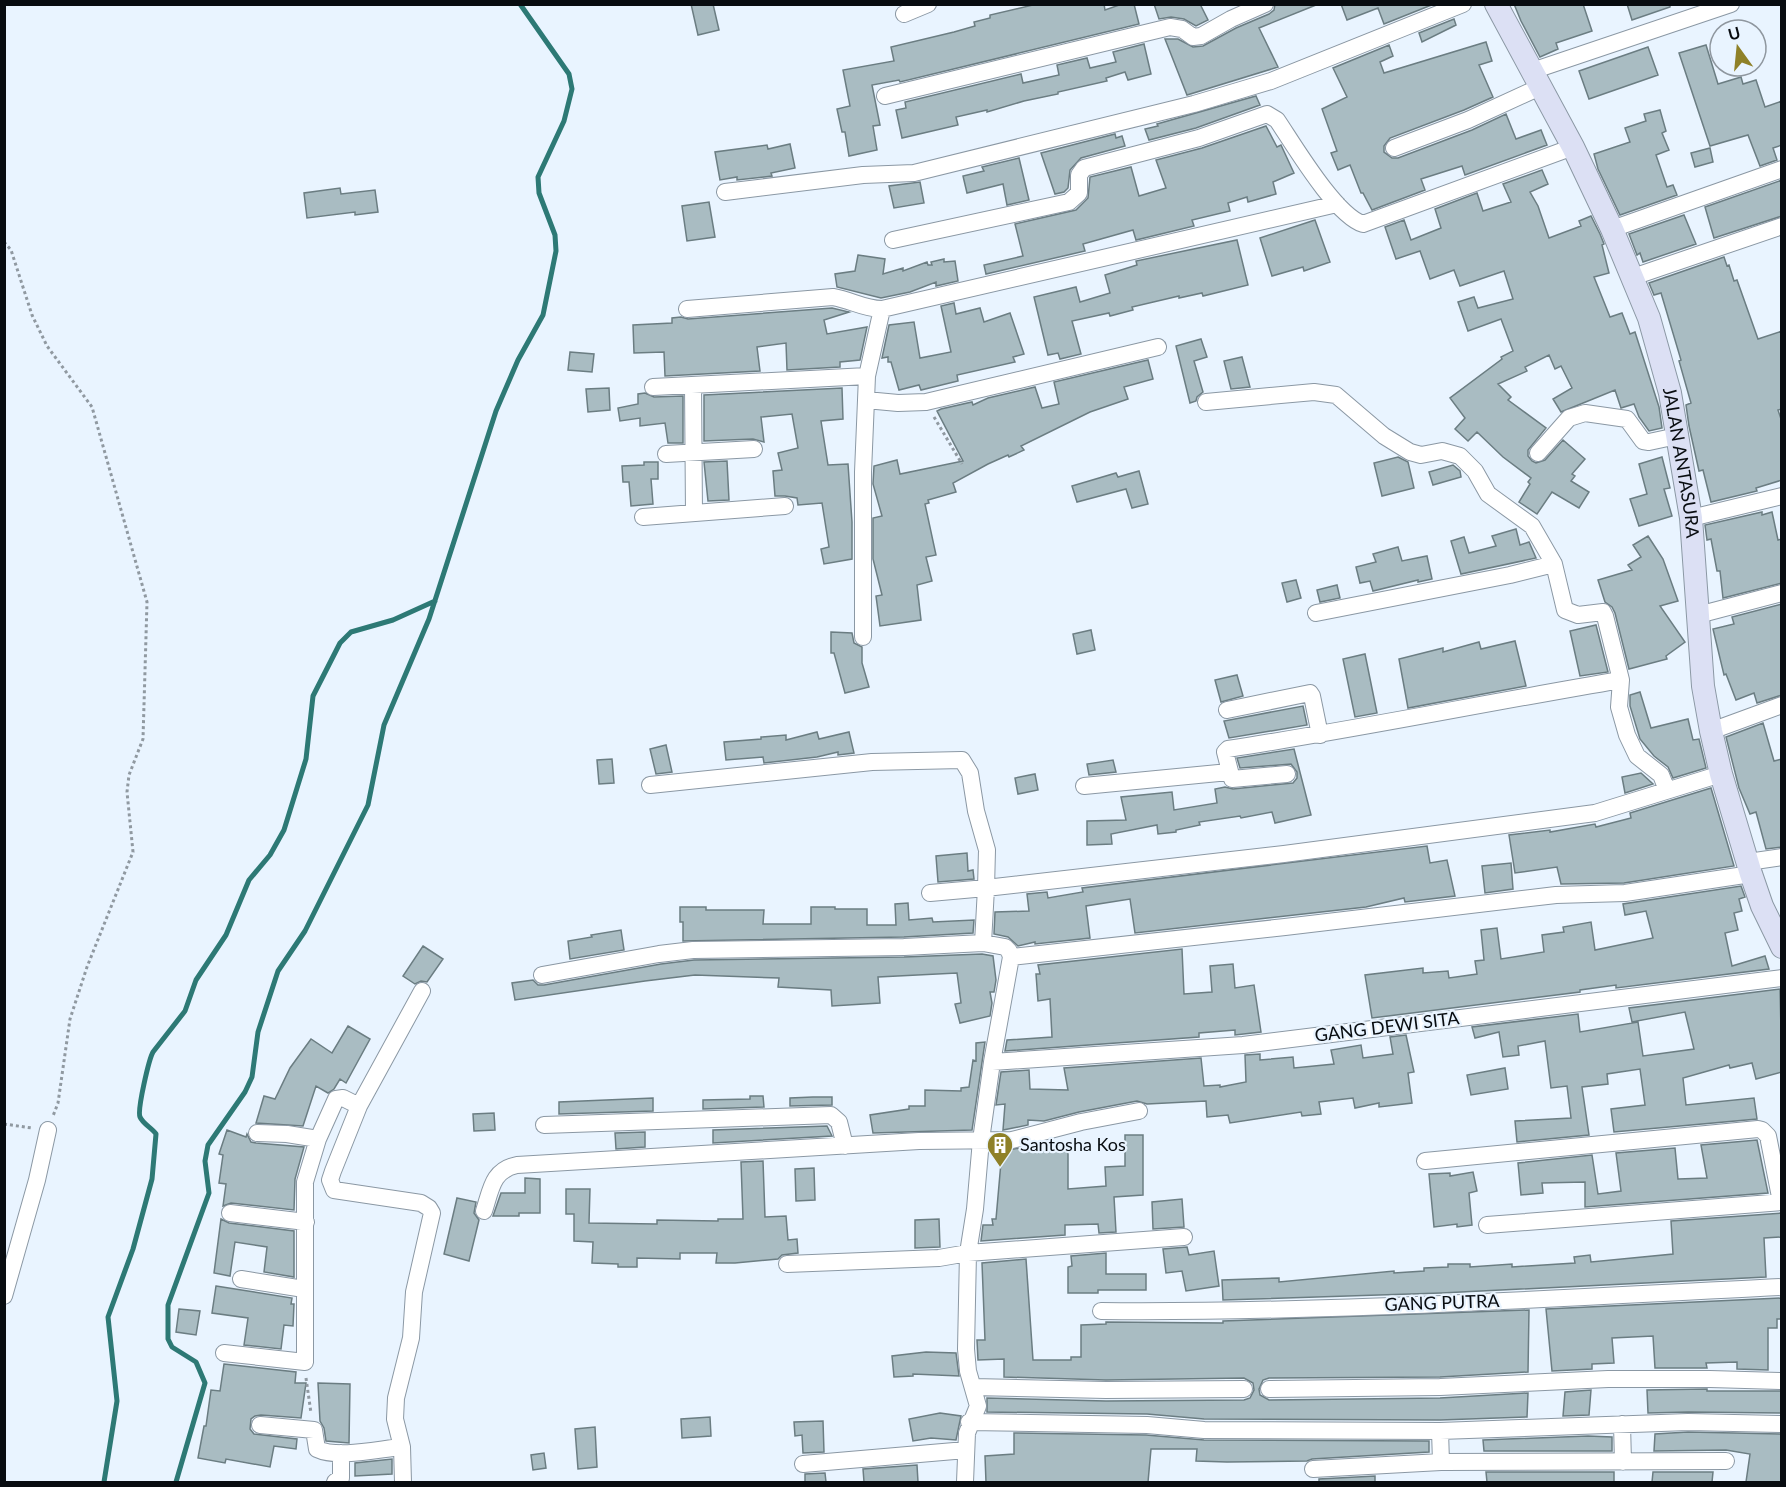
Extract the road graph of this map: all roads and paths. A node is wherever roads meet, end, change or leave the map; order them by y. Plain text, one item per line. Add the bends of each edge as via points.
1 (928, 4) edge
2 (1265, 4) edge
3 (1463, 4) edge
4 (1496, 4) edge
5 (1731, 4) edge
6 (904, 14) dead end
7 (1536, 79) junction
8 (885, 96) dead end
9 (1573, 147) junction
10 (1394, 148) dead end
11 (1782, 169) edge
12 (724, 192) dead end
13 (1337, 204) junction
14 (1782, 226) edge
15 (1612, 229) junction
16 (892, 240) dead end
17 (4, 242) edge
18 (1633, 277) junction
19 (687, 309) dead end
20 (882, 309) junction
21 (1158, 347) dead end
22 (867, 376) junction
23 (693, 385) junction
24 (653, 387) dead end
25 (866, 400) junction
26 (926, 402) junction
27 (1206, 402) dead end
28 (1677, 436) junction
29 (754, 449) dead end
30 (694, 453) junction
31 (1538, 453) dead end
32 (666, 454) dead end
33 (962, 464) dead end
34 (1782, 496) edge
35 (785, 506) dead end
36 (694, 513) junction
37 (643, 517) dead end
38 (1691, 518) junction
39 (1554, 564) junction
40 (1782, 593) edge
41 (1316, 613) dead end
42 (1698, 615) junction
43 (863, 638) dead end
44 (1621, 680) junction
45 (1782, 705) edge
46 (1227, 710) dead end
47 (1711, 732) junction
48 (1320, 735) junction
49 (1229, 772) junction
50 (1287, 774) dead end
51 (1721, 774) junction
52 (650, 785) dead end
53 (1084, 786) dead end
54 (1667, 790) junction
55 (1782, 857) edge
56 (1749, 868) junction
57 (986, 888) junction
58 (930, 893) dead end
59 (983, 943) junction
60 (1782, 947) edge
61 (1011, 957) junction
62 (543, 975) dead end
63 (1782, 978) edge
64 (422, 991) dead end
65 (992, 1062) junction
66 (359, 1106) junction
67 (1139, 1111) dead end
68 (4, 1124) edge
69 (544, 1125) dead end
70 (48, 1130) junction
71 (257, 1133) dead end
72 (318, 1139) junction
73 (981, 1140) junction
74 (845, 1146) junction
75 (1425, 1161) dead end
76 (1781, 1202) edge
77 (484, 1211) dead end
78 (230, 1213) dead end
79 (306, 1222) junction
80 (1487, 1225) dead end
81 (1184, 1237) dead end
82 (968, 1253) junction
83 (787, 1264) dead end
84 (241, 1279) dead end
85 (1782, 1287) edge
86 (304, 1289) junction
87 (4, 1296) edge
88 (1101, 1311) dead end
89 (224, 1353) dead end
90 (305, 1362) junction
91 (1782, 1381) edge
92 (973, 1387) junction
93 (1244, 1389) dead end
94 (1269, 1389) dead end
95 (969, 1422) junction
96 (1622, 1424) junction
97 (1782, 1424) edge
98 (260, 1425) dead end
99 (314, 1430) junction
100 (1440, 1431) junction
101 (402, 1447) junction
102 (966, 1450) junction
103 (341, 1454) junction
104 (1726, 1461) dead end
105 (1441, 1462) junction
106 (1623, 1462) junction
107 (803, 1464) dead end
108 (1313, 1468) dead end
109 (335, 1482) edge
110 (403, 1482) edge
111 (964, 1482) edge

1 - 6 street
2 - 8 street via 1201,36 1193,37 1170,27
3 - 12 street via 1271,81 1194,104 914,173 863,175
4 - 7 main road, JALAN ANTASURA
5 - 7 street
7 - 9 main road, JALAN ANTASURA
7 - 10 street via 1468,120
9 - 13 street via 1365,224 1354,220
9 - 15 main road, JALAN ANTASURA
11 - 15 street
13 - 16 street via 1277,120 1267,114 1199,138 1084,168 1078,175 1079,193 1068,202
13 - 20 street
14 - 18 street
15 - 18 main road, JALAN ANTASURA
17 - 70 path via 11,250 32,315 47,346 92,406 147,602 143,739 127,792 133,852 70,1019 58,1103
18 - 28 main road, JALAN ANTASURA via 1667,383
19 - 20 street via 833,297
20 - 22 street
21 - 26 street
22 - 23 street
22 - 25 street
23 - 24 street
23 - 30 street
25 - 26 street
25 - 43 street
26 - 33 path
27 - 39 street via 1314,392 1336,395 1410,453 1442,451 1460,456 1475,471 1488,494 1532,526
28 - 31 street via 1643,441 1627,419 1585,413 1569,418
28 - 38 main road, JALAN ANTASURA
29 - 30 street
30 - 32 street
30 - 36 street
34 - 38 street
35 - 36 street
36 - 37 street
38 - 42 main road, JALAN ANTASURA
39 - 41 street
39 - 44 street via 1565,610 1578,615 1603,612
40 - 42 street
42 - 47 main road, JALAN ANTASURA
44 - 48 street
44 - 54 street via 1619,707 1627,735 1637,756 1661,775
45 - 47 street
46 - 48 street via 1310,693
47 - 51 main road, JALAN ANTASURA
48 - 49 street via 1228,749 1225,754
49 - 50 street via 1232,779
49 - 53 street
51 - 54 street
51 - 56 main road, JALAN ANTASURA
52 - 57 street via 872,762 962,760 970,773 987,850
54 - 57 street via 1595,813
55 - 56 street
56 - 60 main road, JALAN ANTASURA
56 - 61 street via 1625,893 1556,895
57 - 58 street
57 - 59 street
59 - 61 street via 1005,947
59 - 62 street via 693,950
61 - 65 street
63 - 65 street, GANG DEWI SITA via 1243,1045
64 - 66 street
65 - 73 street
66 - 72 street via 336,1099
66 - 101 street via 330,1180 334,1190 421,1203 432,1213 414,1292 411,1338 396,1398 395,1419
67 - 73 street via 1012,1140
68 - 70 path
69 - 74 street via 831,1115 839,1122
70 - 87 street
71 - 72 street
72 - 79 street via 305,1182
73 - 74 street
73 - 82 street
74 - 77 street via 517,1165 507,1167 495,1178
75 - 76 street via 1762,1130 1768,1136
76 - 80 street
78 - 79 street
79 - 86 street
81 - 82 street
82 - 83 street via 939,1258
82 - 92 street via 966,1349
84 - 86 street
85 - 88 street, GANG PUTRA via 1217,1312
86 - 90 street
89 - 90 street
90 - 99 path
91 - 94 street via 1608,1379 1440,1387
92 - 93 street
92 - 95 street via 978,1410
95 - 100 street via 1147,1425 1204,1430
95 - 102 street
96 - 97 street
96 - 100 street
96 - 106 street
98 - 99 street
99 - 103 street via 317,1449
100 - 105 street
101 - 103 street
101 - 110 street
102 - 107 street
102 - 111 street
103 - 109 street via 341,1478
104 - 106 street
105 - 106 street
105 - 108 street

